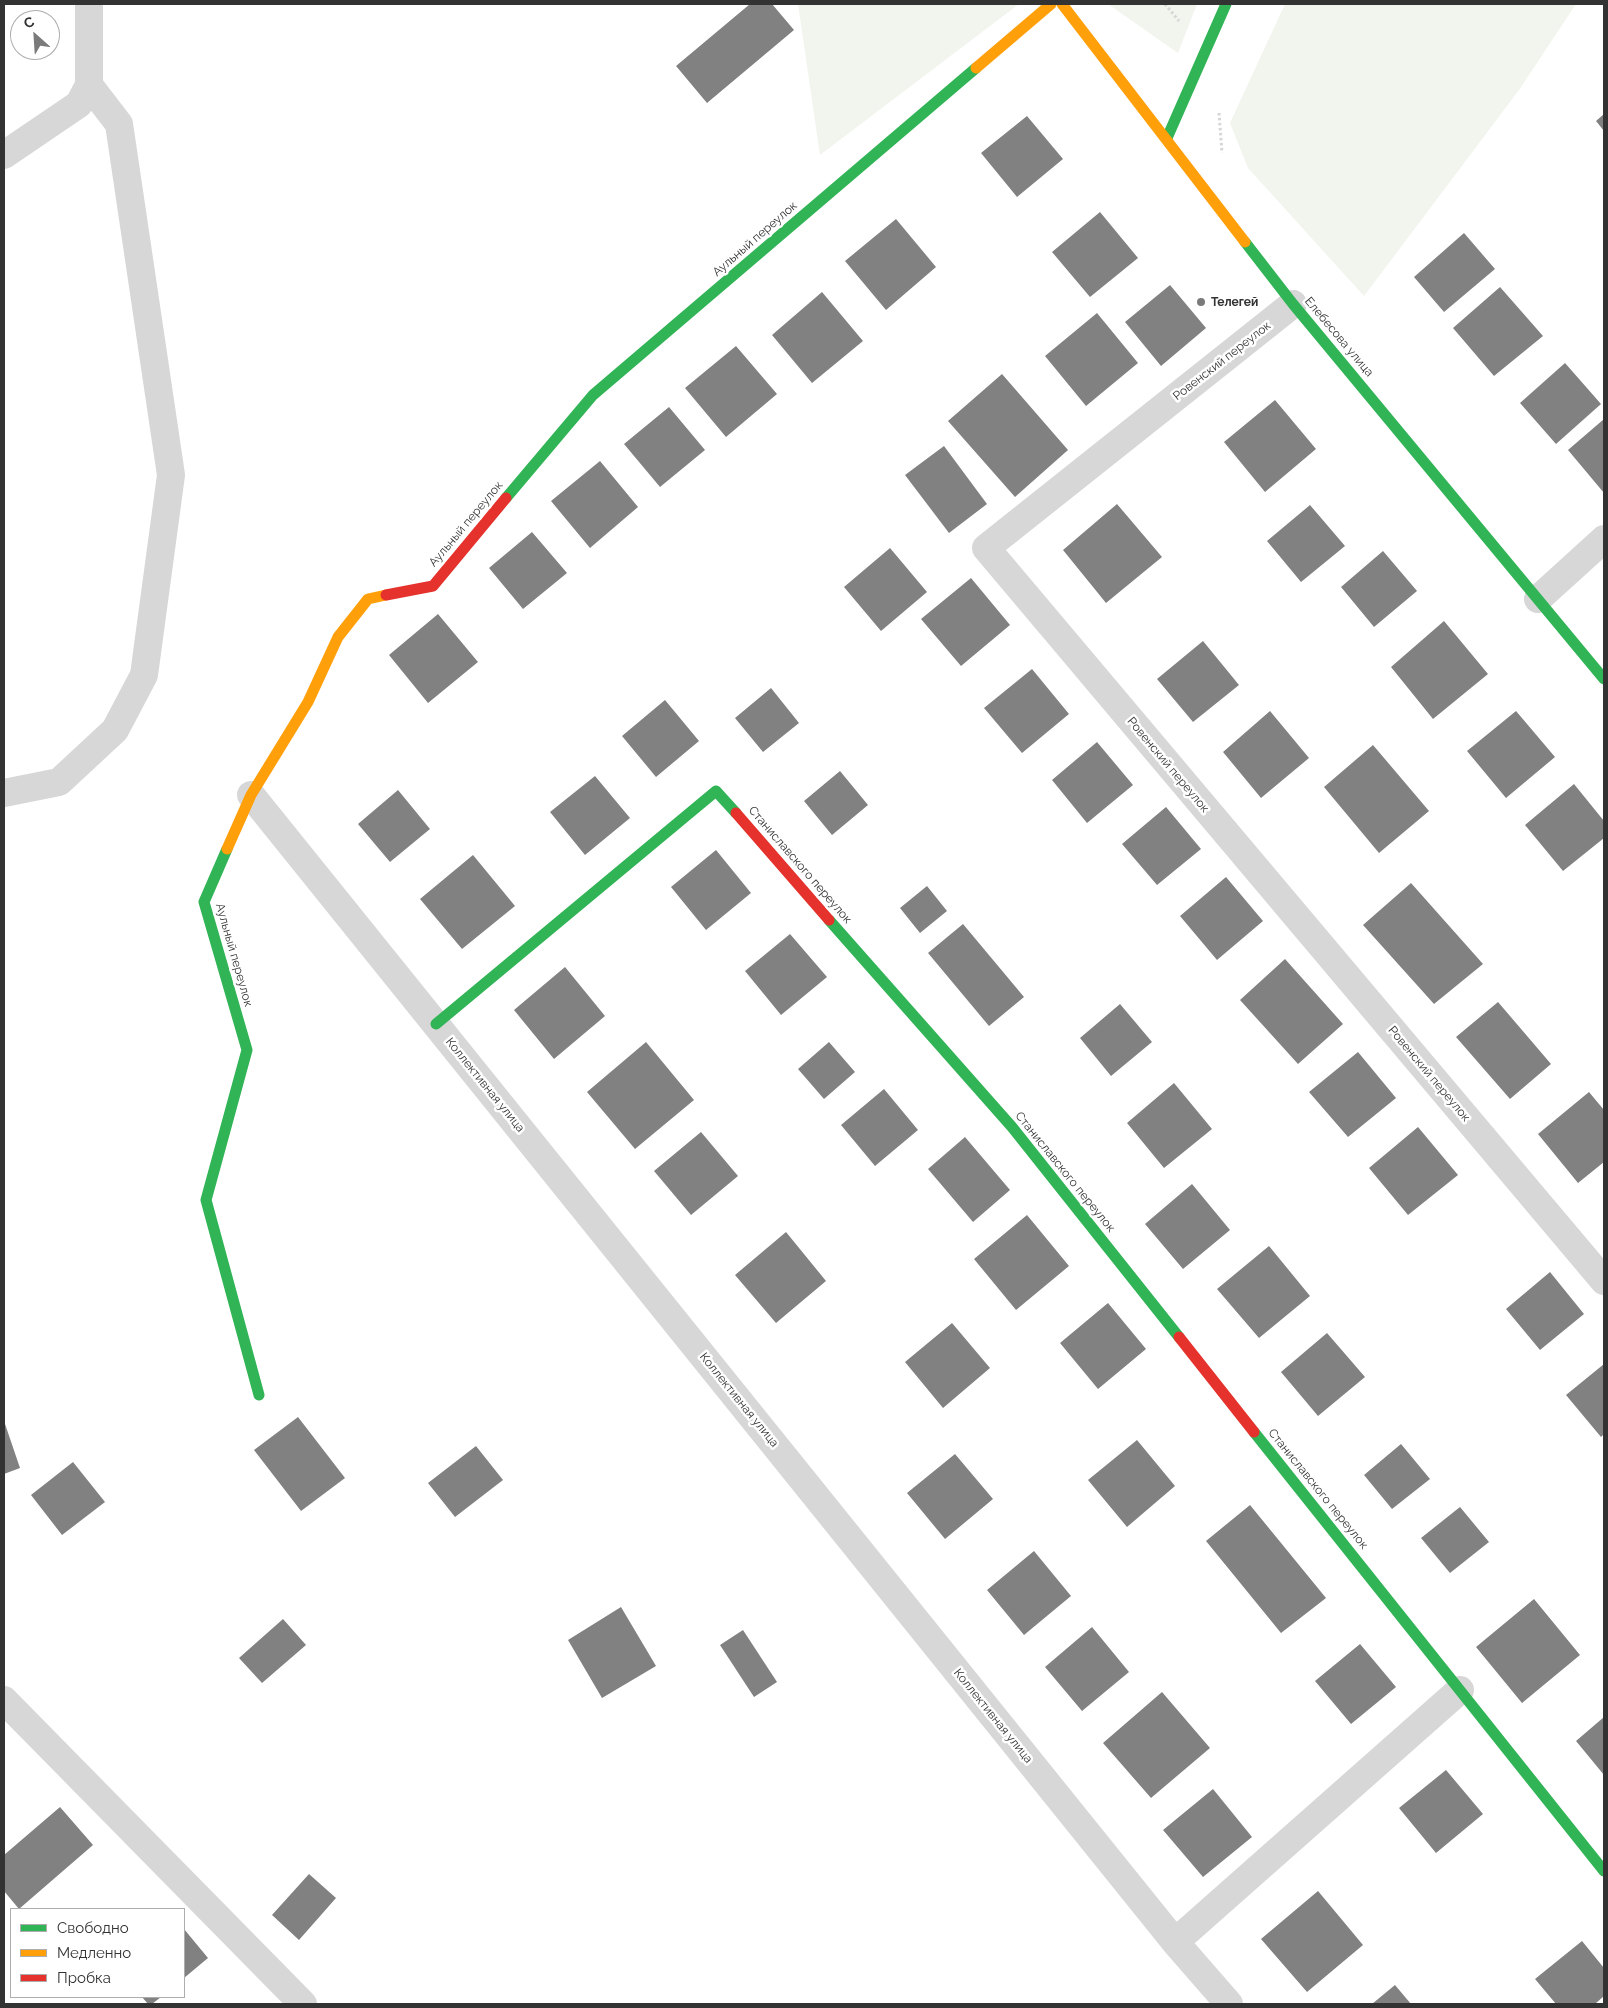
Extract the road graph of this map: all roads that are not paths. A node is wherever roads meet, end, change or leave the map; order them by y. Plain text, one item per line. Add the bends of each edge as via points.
1 (89, 4) edge
2 (1051, 4) edge
3 (1062, 4) edge
4 (1226, 4) edge
5 (89, 84) junction
6 (1167, 138) junction
7 (4, 155) edge
8 (1293, 304) junction
9 (1604, 539) edge
10 (1538, 599) junction
11 (1604, 679) edge
12 (4, 793) edge
13 (251, 795) junction
14 (436, 1024) junction
15 (1604, 1281) edge
16 (259, 1395) dead end
17 (1460, 1690) junction
18 (4, 1700) edge
19 (1604, 1871) edge
20 (1175, 1942) junction
21 (303, 2004) edge
22 (1229, 2004) edge

1 - 5 street
2 - 13 street, Аульный переулок via 593,395 433,586 368,599 338,637 308,702
3 - 6 street, Елебесова улица
4 - 6 street
5 - 7 street via 79,104
5 - 12 street via 119,124 171,475 144,675 115,730 59,782
6 - 8 street, Елебесова улица
8 - 10 street, Елебесова улица
8 - 15 street, Ровенский переулок via 986,548
9 - 10 street
10 - 11 street, Елебесова улица
13 - 14 street, Коллективная улица
13 - 16 street, Аульный переулок via 204,902 247,1050 206,1200
14 - 17 street, Станиславского переулок via 716,791 1012,1127
14 - 20 street, Коллективная улица
17 - 19 street, Станиславского переулок
17 - 20 street
18 - 21 street
20 - 22 street, Коллективная улица

